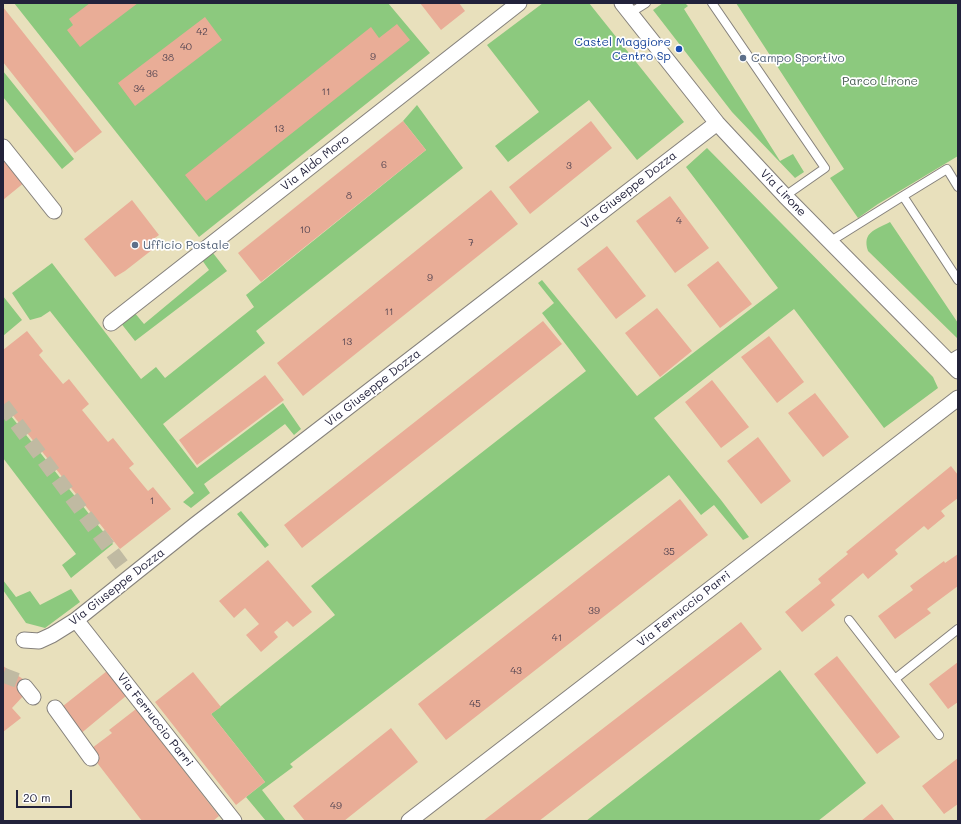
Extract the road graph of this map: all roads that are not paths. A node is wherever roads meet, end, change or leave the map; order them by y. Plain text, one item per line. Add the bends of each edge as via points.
1 (519, 3) edge
2 (646, 3) edge
3 (712, 3) edge
4 (626, 8) edge
5 (717, 123) junction
6 (3, 148) edge
7 (958, 187) edge
8 (785, 196) junction
9 (903, 196) junction
10 (54, 211) dead end
11 (830, 241) junction
12 (958, 280) edge
13 (111, 323) dead end
14 (955, 362) edge
15 (958, 398) edge
16 (76, 620) junction
17 (848, 620) dead end
18 (958, 629) edge
19 (24, 640) dead end
20 (895, 679) junction
21 (55, 708) dead end
22 (938, 735) dead end
23 (91, 758) dead end
24 (234, 821) edge
25 (409, 821) edge

1 - 13 street, Via Aldo Moro
2 - 4 lane
3 - 8 lane via 825,168
4 - 5 street, Via Lirone
5 - 8 street, Via Lirone
5 - 16 street, Via Giuseppe Dozza via 195,525
6 - 10 street
7 - 9 lane via 947,169
8 - 11 street, Via Lirone
9 - 11 lane
9 - 12 lane
11 - 14 street, Via Lirone
15 - 25 street, Via Ferruccio Parri
16 - 19 street, Via Giuseppe Dozza via 39,641
16 - 24 street, Via Ferruccio Parri
17 - 20 lane
18 - 20 lane
20 - 22 lane
21 - 23 street

